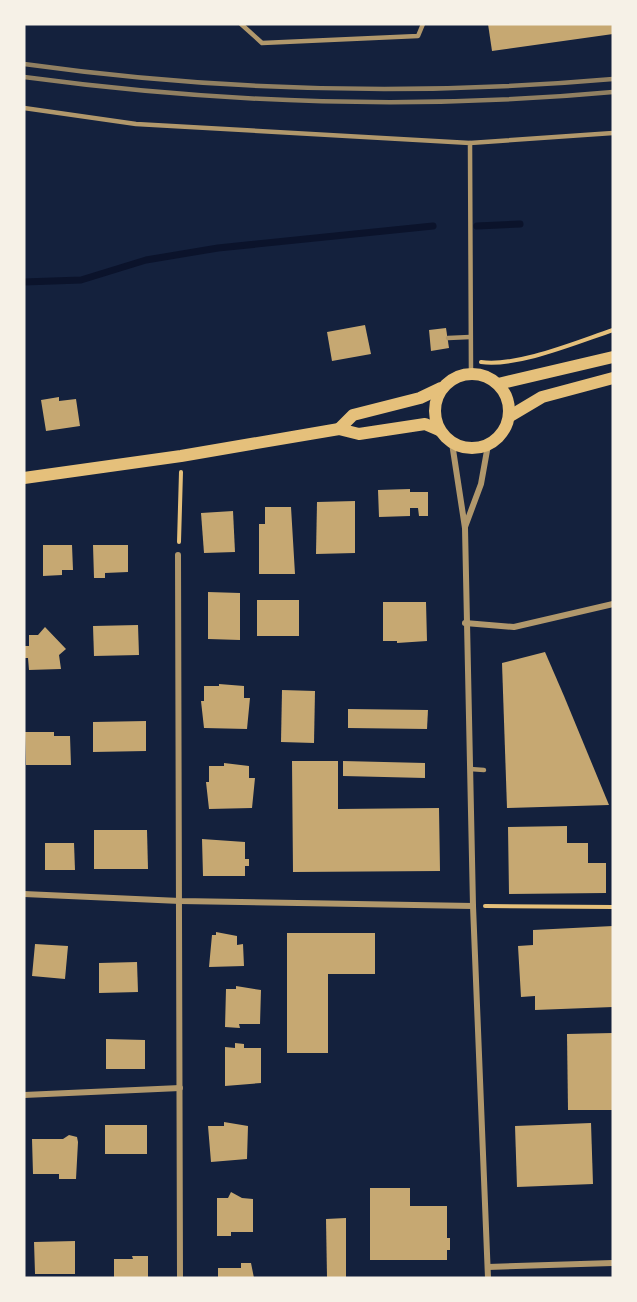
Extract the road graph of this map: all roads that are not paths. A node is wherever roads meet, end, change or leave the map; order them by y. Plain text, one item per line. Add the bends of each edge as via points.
1 (241, 24) edge
2 (423, 24) edge
3 (24, 108) edge
4 (613, 133) edge
5 (470, 142) junction
6 (470, 337) junction
7 (448, 338) dead end
8 (613, 357) edge
9 (471, 367) junction
10 (613, 378) edge
11 (498, 384) junction
12 (443, 386) junction
13 (510, 416) junction
14 (339, 429) junction
15 (439, 430) junction
16 (452, 443) junction
17 (488, 445) junction
18 (24, 478) edge
19 (465, 528) junction
20 (178, 555) road end
21 (613, 604) edge
22 (465, 623) junction
23 (470, 769) junction
24 (484, 770) dead end
25 (24, 894) edge
26 (180, 901) junction
27 (473, 906) junction
28 (180, 1088) junction
29 (24, 1095) edge
30 (613, 1263) edge
31 (488, 1267) junction
32 (180, 1278) edge
33 (488, 1278) edge

1 - 2 lane via 262,43 418,36
3 - 5 lane via 136,124
4 - 5 lane
5 - 6 lane
6 - 7 lane
6 - 9 lane
8 - 11 main road
9 - 11 main road
9 - 12 main road
10 - 13 main road via 542,397
11 - 13 main road via 507,399
12 - 14 main road via 420,398 353,415
12 - 15 main road via 435,404
13 - 17 main road via 504,430
14 - 15 main road via 359,434 425,424
14 - 18 main road
15 - 16 main road
16 - 17 main road via 467,448
16 - 19 street
17 - 19 street via 481,484
19 - 22 street
20 - 26 street
21 - 22 street via 514,627
22 - 23 street
23 - 24 lane
23 - 27 street
25 - 26 street
26 - 27 street
26 - 28 street
27 - 31 street
28 - 29 street
28 - 32 street
30 - 31 street
31 - 33 street

